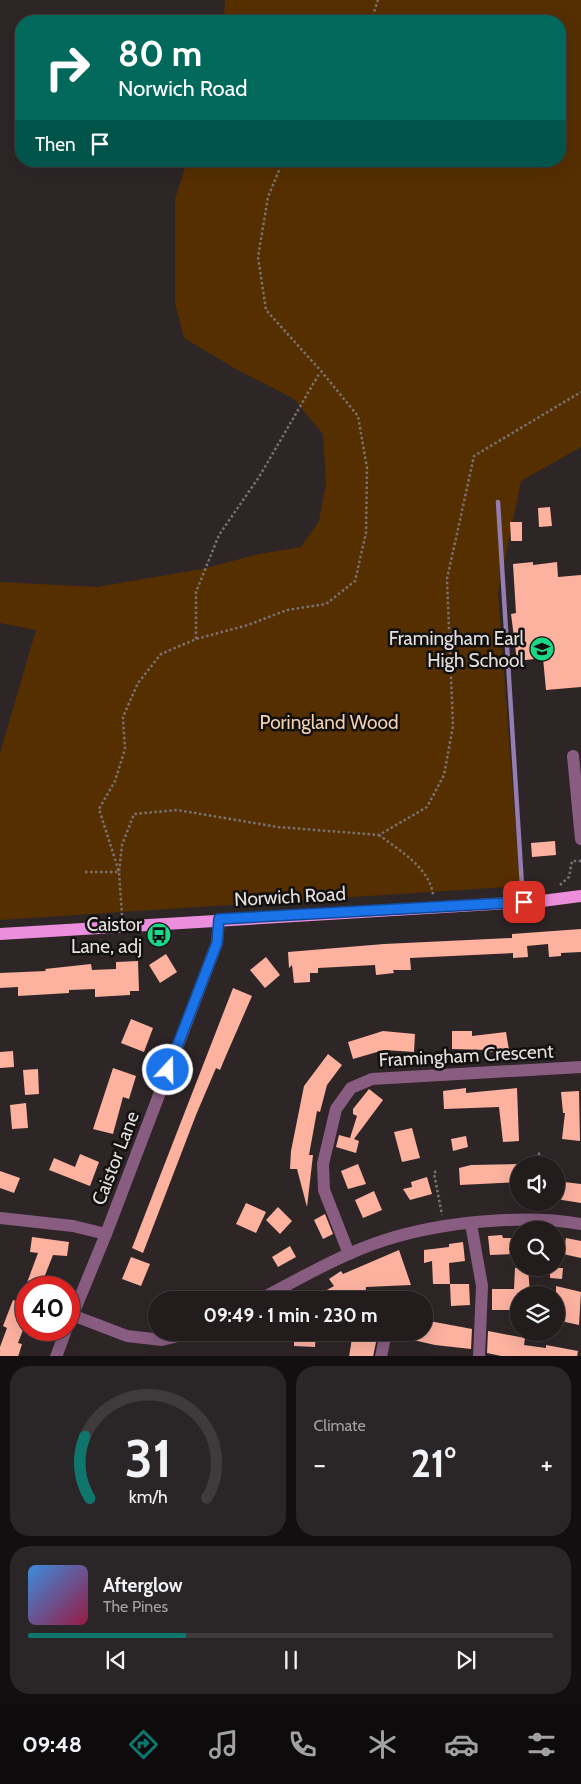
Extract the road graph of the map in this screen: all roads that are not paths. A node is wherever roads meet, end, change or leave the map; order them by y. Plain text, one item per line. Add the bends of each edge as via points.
1 (572, 756) edge
2 (581, 839) edge
3 (581, 896) edge
4 (219, 919) junction
5 (0, 934) edge
6 (581, 1067) edge
7 (0, 1218) edge
8 (471, 1224) junction
9 (581, 1224) edge
10 (106, 1234) junction
11 (349, 1254) junction
12 (276, 1291) edge
13 (80, 1295) edge
14 (80, 1322) edge
15 (148, 1338) edge
16 (62, 1341) edge
17 (384, 1341) edge
18 (56, 1356) edge
19 (381, 1356) edge
20 (478, 1356) edge

1 - 2 street
3 - 4 main road, Norwich Road via 542,901
4 - 5 main road, Norwich Road
4 - 10 street, Caistor Lane via 217,943
6 - 11 street, Framingham Crescent via 372,1079 351,1088 336,1109 324,1164 324,1190
7 - 10 street via 73,1226
8 - 9 street via 496,1220
8 - 11 street via 444,1226 385,1240
8 - 20 street via 482,1286
10 - 13 street, Caistor Lane
11 - 12 street
14 - 15 street via 127,1336
16 - 18 street
17 - 19 street

